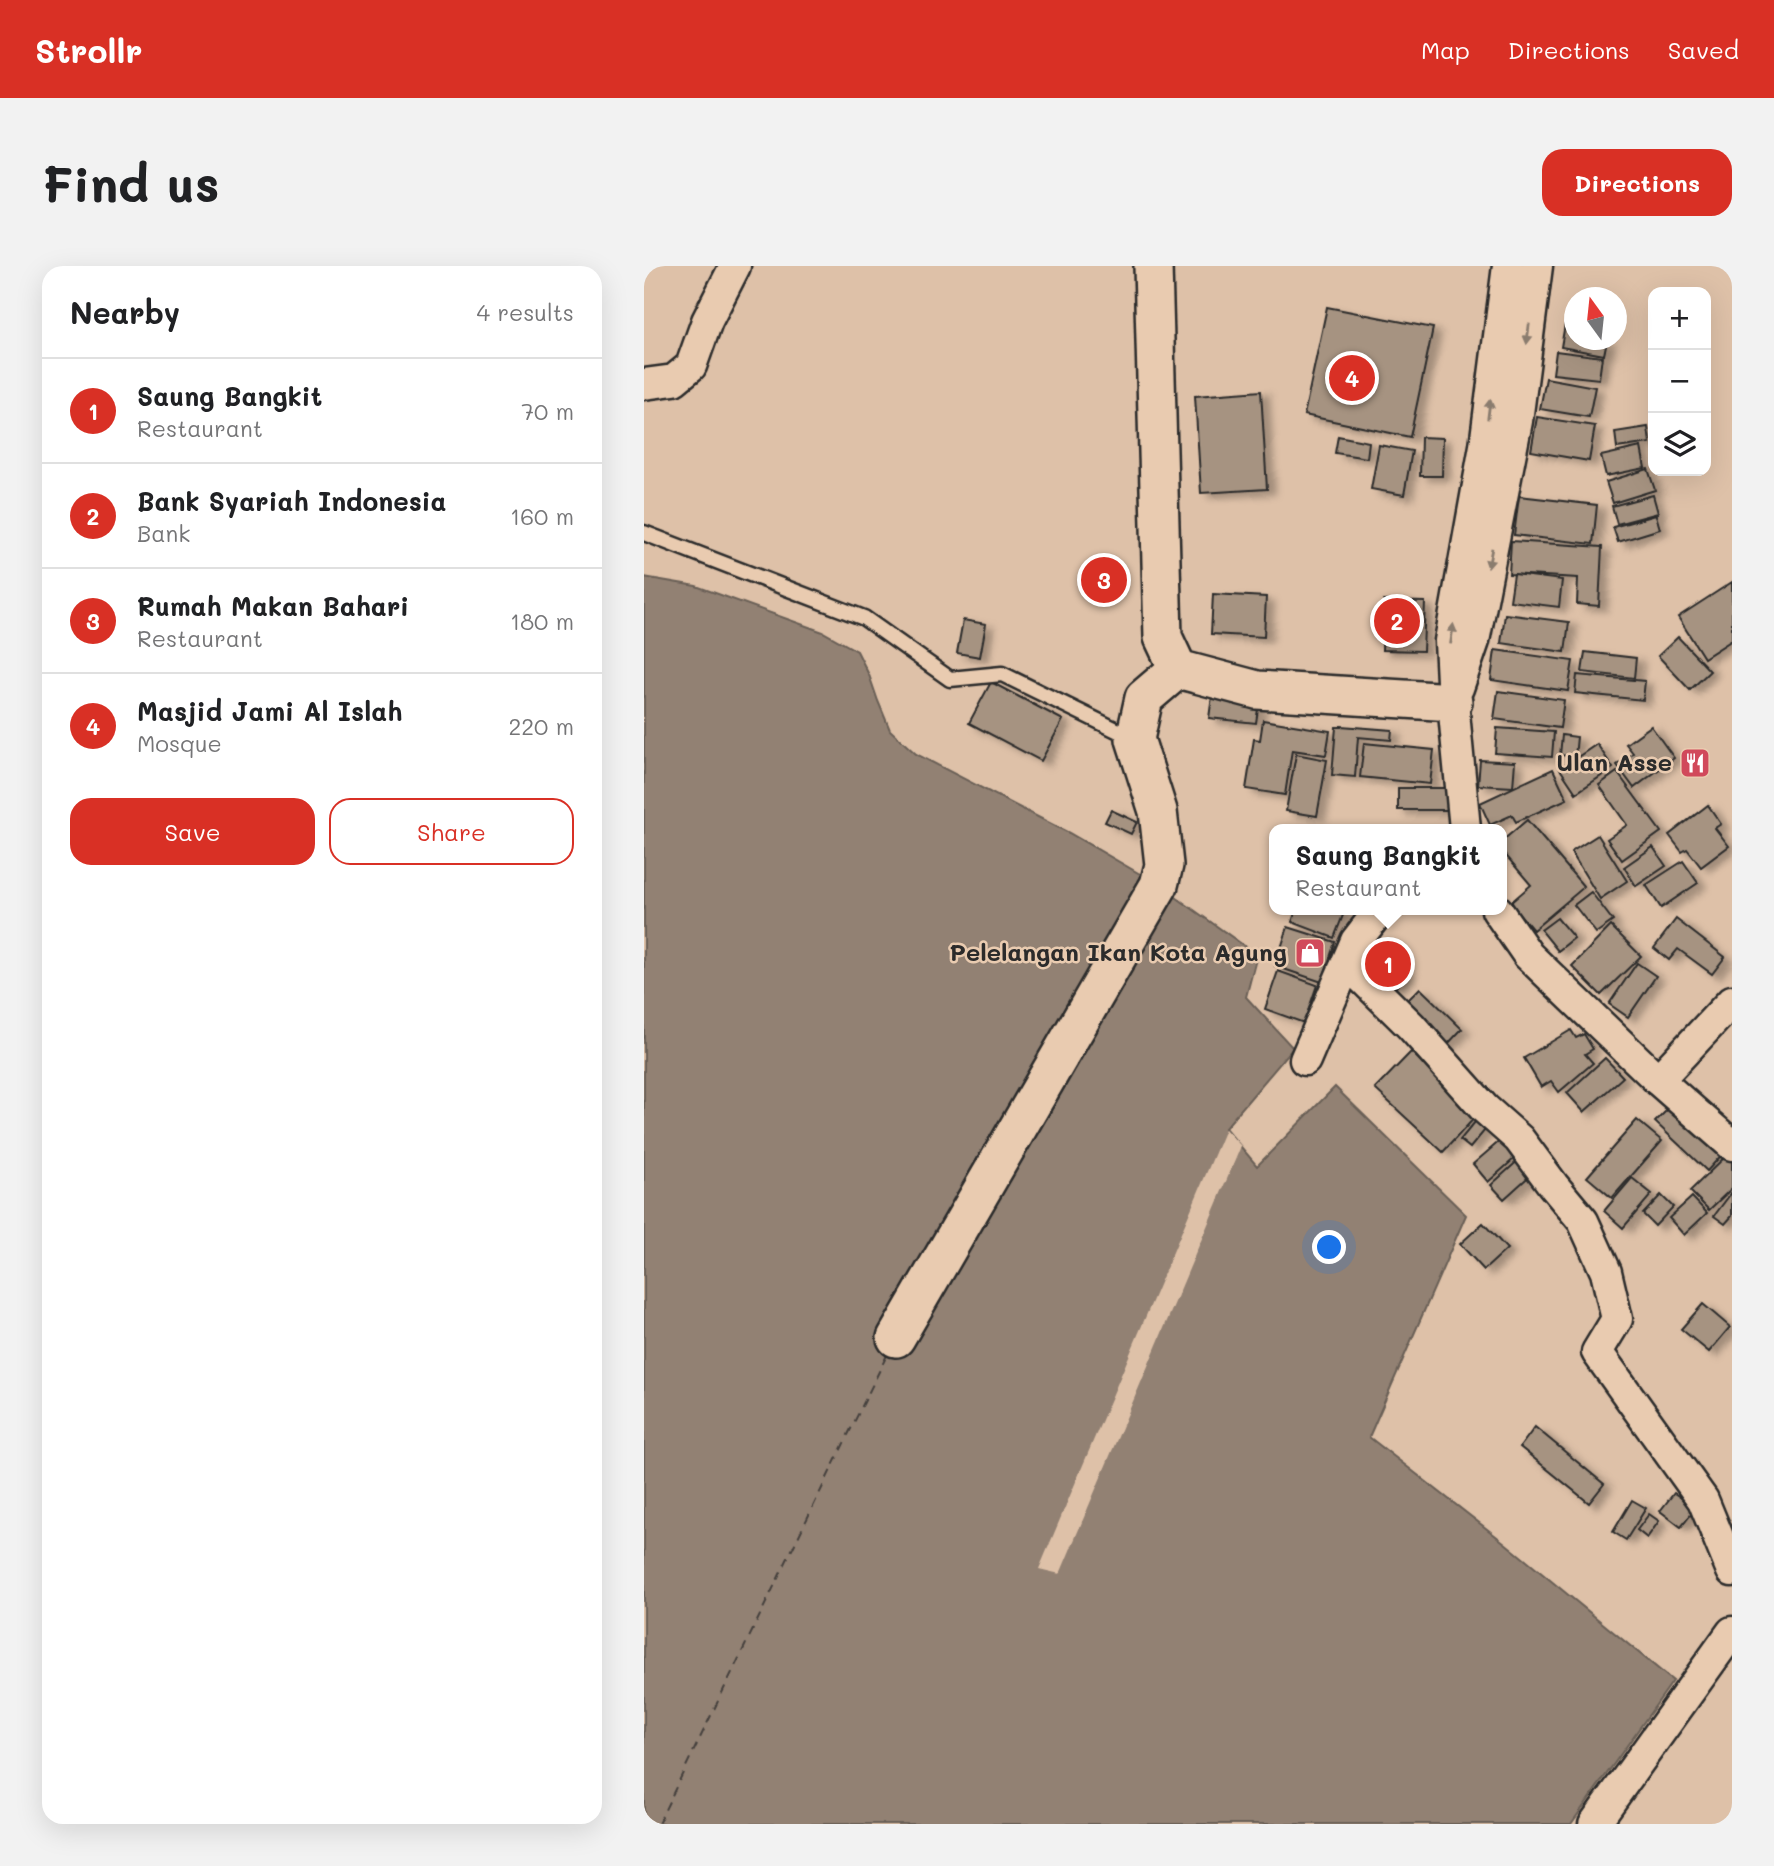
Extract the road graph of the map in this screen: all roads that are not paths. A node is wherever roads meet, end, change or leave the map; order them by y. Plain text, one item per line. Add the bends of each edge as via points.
1 (735, 266) edge
2 (1153, 266) edge
3 (1508, 266) edge
4 (1536, 266) edge
5 (644, 384) edge
6 (644, 533) edge
7 (1178, 669) junction
8 (1453, 702) junction
9 (1135, 739) junction
10 (1465, 824) edge
11 (1376, 915) edge
12 (1500, 915) edge
13 (1348, 964) junction
14 (1732, 1001) edge
15 (1305, 1060) dead end
16 (1658, 1080) junction
17 (1732, 1144) edge
18 (896, 1338) dead end
19 (1732, 1571) edge
20 (1732, 1632) edge
21 (1594, 1824) edge

1 - 5 street via 691,366 674,380
2 - 7 street via 1163,637
8 -> 3 street via 1450,641 1485,446
4 -> 8 street via 1517,421 1474,641
6 - 9 lane via 864,618 950,679 1002,674
7 - 8 street via 1257,690
7 - 9 street via 1144,698
8 - 10 street
9 - 18 street via 1158,811 1164,865 1159,885
11 - 13 street via 1356,941
12 - 16 street via 1528,955
13 - 15 street
13 - 19 street via 1519,1139 1583,1221 1606,1272 1616,1319 1597,1352 1703,1500
14 - 16 street
16 - 17 street
20 - 21 street

